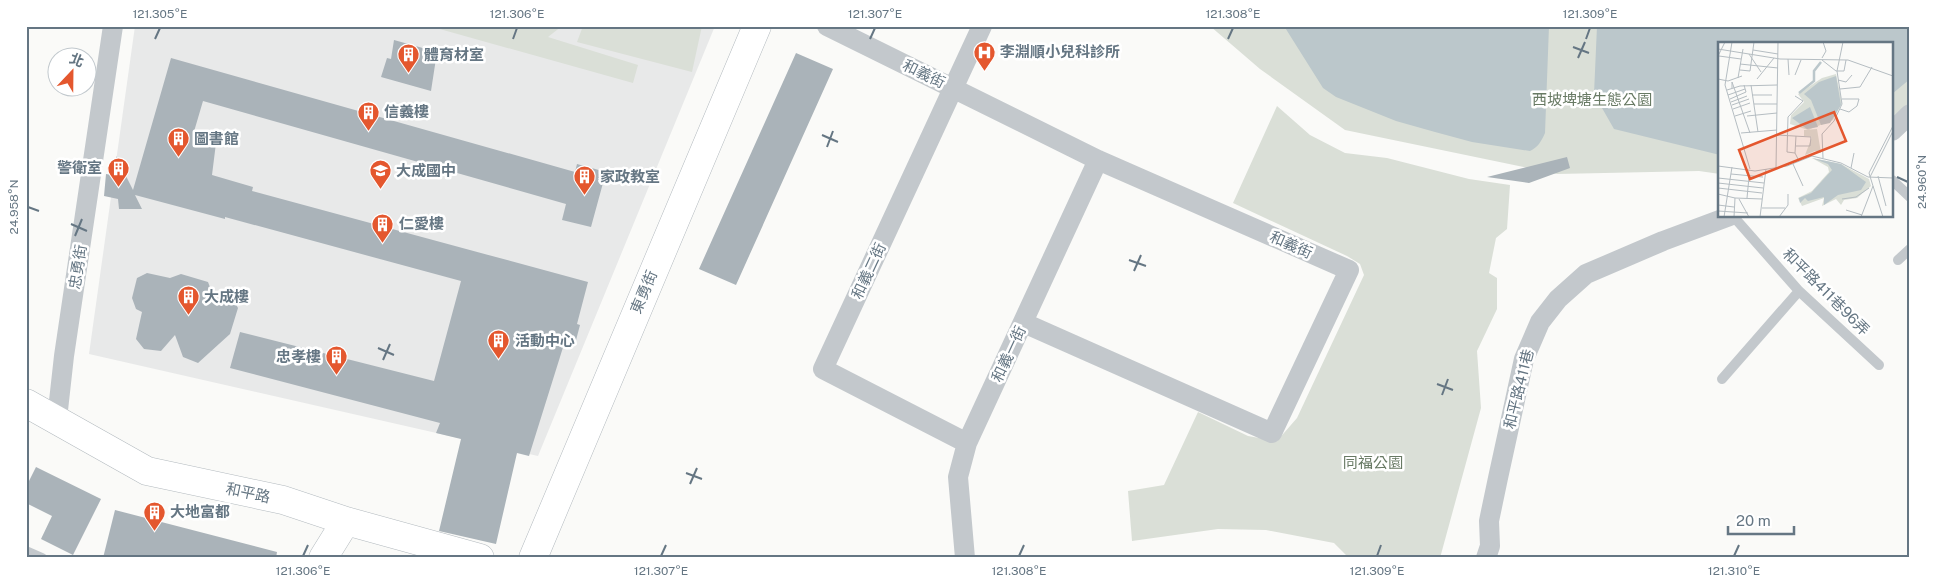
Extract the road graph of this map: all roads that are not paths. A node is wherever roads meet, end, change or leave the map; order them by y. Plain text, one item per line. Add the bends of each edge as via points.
1 (114, 26) edge
2 (756, 26) edge
3 (826, 26) edge
4 (982, 26) edge
5 (954, 89) junction
6 (1910, 114) edge
7 (1894, 129) edge
8 (1098, 160) junction
9 (1894, 182) edge
10 (1910, 197) edge
11 (1726, 218) edge
12 (1734, 218) edge
13 (1910, 249) edge
14 (1898, 260) dead end
15 (1799, 291) junction
16 (1024, 323) junction
17 (1879, 365) dead end
18 (1722, 379) dead end
19 (26, 403) edge
20 (57, 419) junction
21 (967, 443) junction
22 (346, 521) junction
23 (26, 551) edge
24 (42, 558) edge
25 (323, 558) edge
26 (480, 558) edge
27 (533, 558) edge
28 (965, 558) edge
29 (1486, 558) edge

1 - 20 street, 忠勇街
2 - 27 street, 東勇街
3 - 5 street, 和義街
4 - 5 street, 和義二街
5 - 8 street, 和義街
5 - 21 street, 和義二街 via 823,369
6 - 7 street
8 - 16 street, 和義一街
8 - 16 street, 和義街 via 1349,270 1272,432
9 - 10 lane
11 - 29 street, 和平路411巷 via 1586,274 1558,299 1540,322 1524,358 1489,521 1490,546
12 - 15 lane, 和平路411巷96弄
13 - 14 lane
15 - 17 lane, 和平路411巷96弄
15 - 18 lane
16 - 21 street, 和義一街
19 - 20 street, 和平路
20 - 22 street, 和平路 via 147,471 283,500
21 - 28 street, 和義一街 via 958,477
22 - 25 street
22 - 26 street, 和平路
23 - 24 lane

